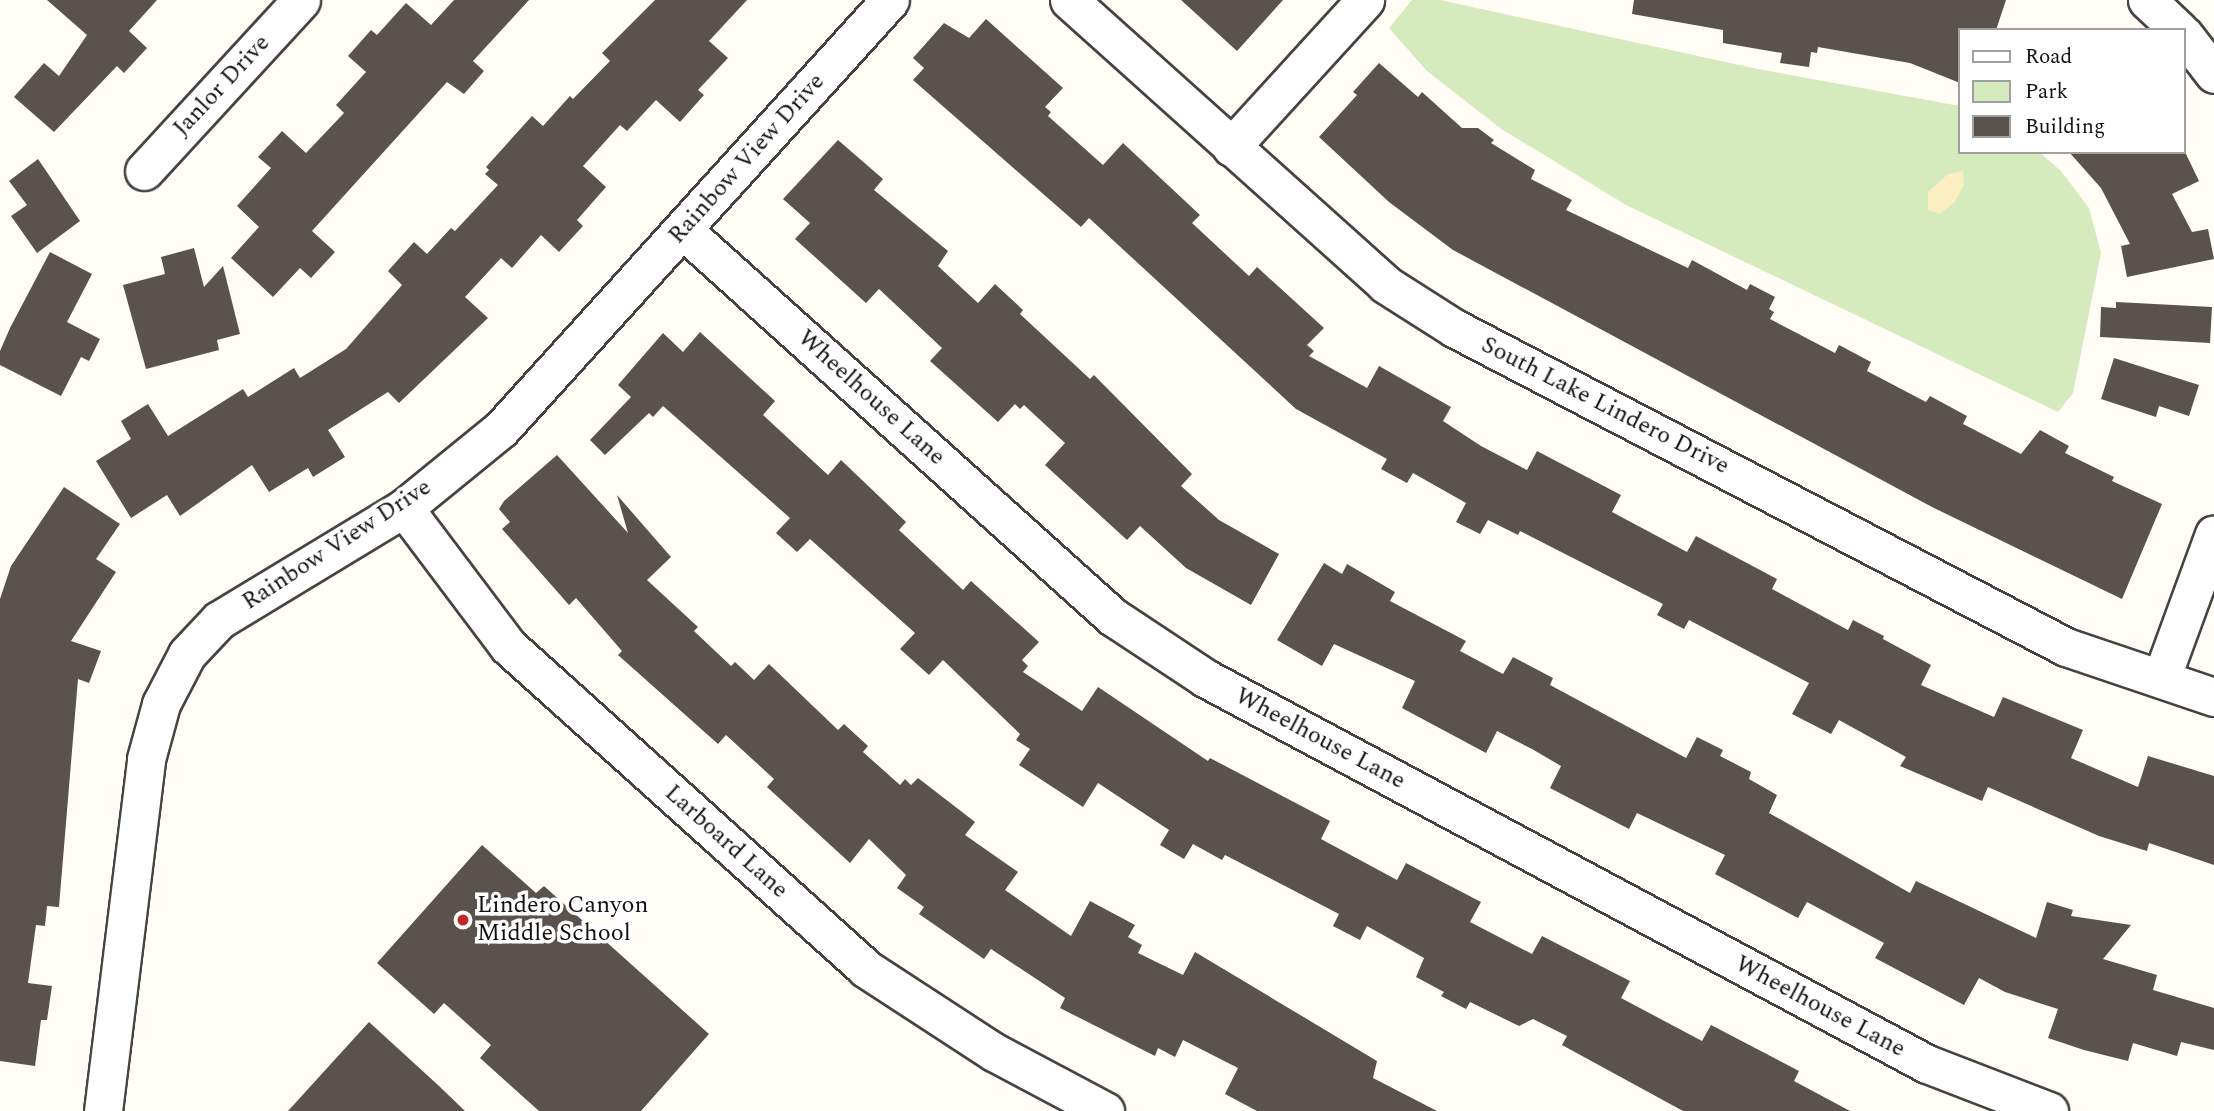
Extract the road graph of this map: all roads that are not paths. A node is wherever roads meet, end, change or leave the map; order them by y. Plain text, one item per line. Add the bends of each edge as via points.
1 (301, 0) edge
2 (890, 0) edge
3 (1069, 0) edge
4 (1365, 0) edge
5 (2147, 0) edge
6 (2177, 28) edge
7 (2186, 38) edge
8 (2214, 74) edge
9 (1231, 147) junction
10 (144, 171) dead end
11 (683, 230) junction
12 (404, 508) junction
13 (2214, 534) edge
14 (2161, 679) junction
15 (2214, 697) edge
16 (103, 1111) edge
17 (1105, 1111) edge
18 (2049, 1111) edge

1 - 10 street, Janlor Drive
2 - 11 street, Rainbow View Drive
3 - 9 street, South Lake Lindero Drive
4 - 9 street
5 - 6 street
7 - 8 street
9 - 14 street, South Lake Lindero Drive via 1385,284 1454,328 2066,647
11 - 12 street, Rainbow View Drive via 501,429
11 - 18 street, Wheelhouse Lane via 1113,617 1205,678 1927,1064
12 - 16 street, Rainbow View Drive via 219,620 187,654 161,704 146,759
12 - 17 street, Larboard Lane via 508,646 865,968 994,1052
13 - 14 street
14 - 15 street, South Lake Lindero Drive

